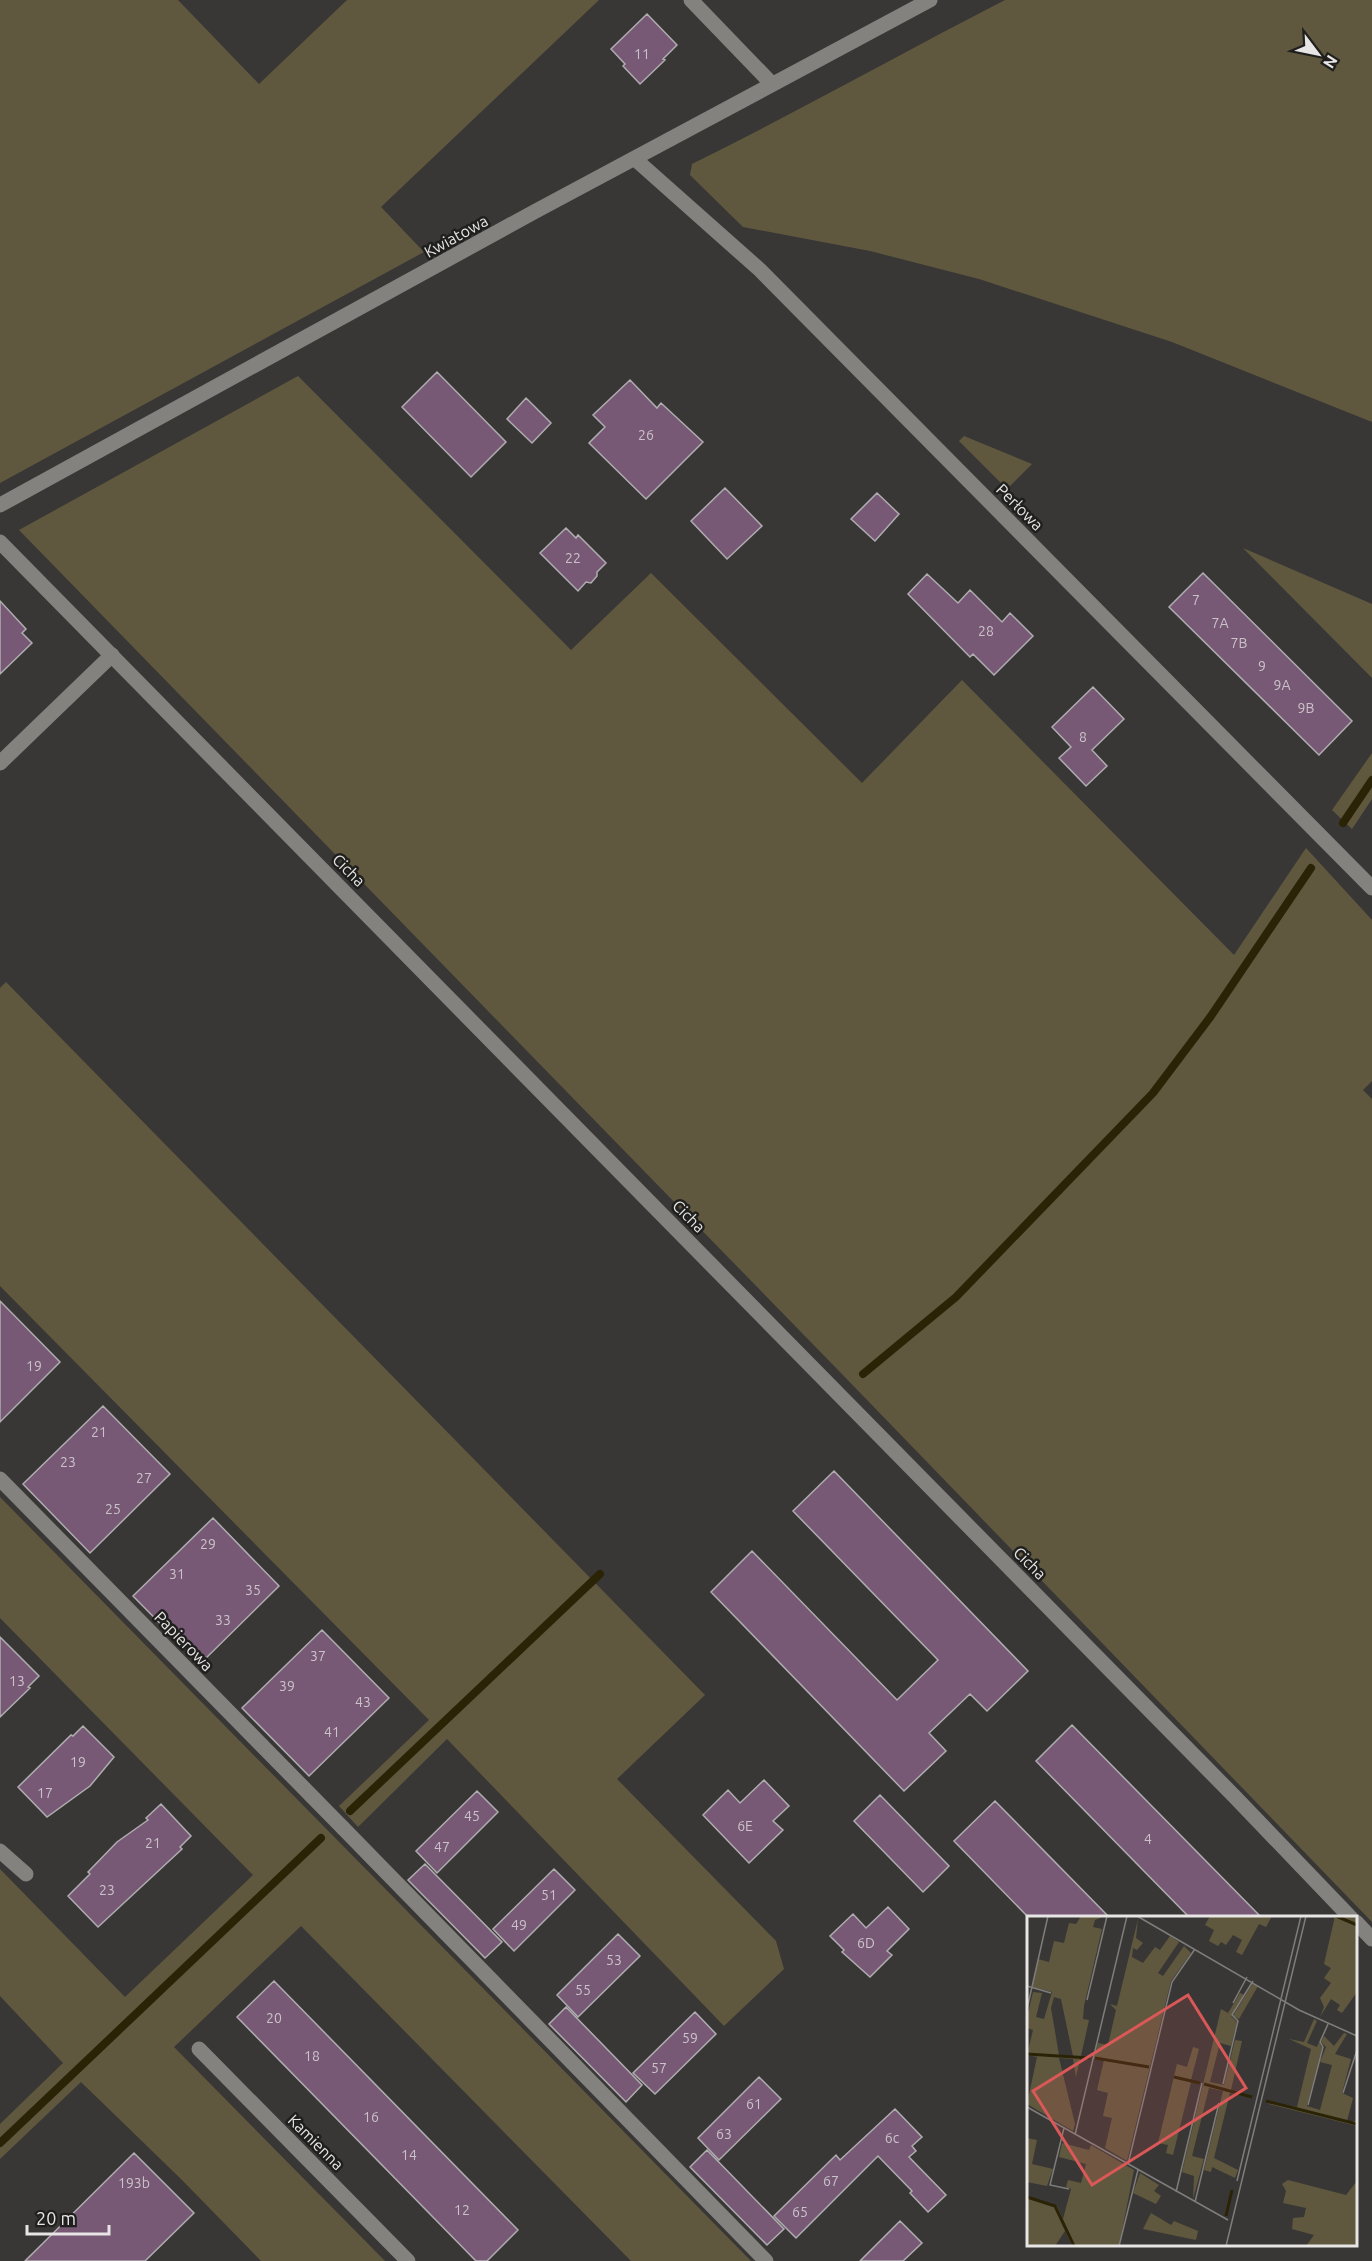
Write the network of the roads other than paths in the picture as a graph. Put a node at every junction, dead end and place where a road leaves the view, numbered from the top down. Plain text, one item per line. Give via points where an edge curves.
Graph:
1 (691, 0) edge
2 (930, 0) edge
3 (772, 84) junction
4 (635, 159) junction
5 (0, 505) edge
6 (0, 542) edge
7 (112, 655) junction
8 (0, 763) edge
9 (1372, 888) edge
10 (0, 1479) edge
11 (0, 1851) edge
12 (27, 1874) dead end
13 (1350, 1916) edge
14 (1357, 1923) edge
15 (1372, 1939) edge
16 (199, 2049) dead end
17 (408, 2261) edge
18 (766, 2261) edge

1 - 3 street
2 - 3 street, Kwiatowa
3 - 4 street, Kwiatowa
4 - 5 street, Kwiatowa
4 - 9 street, Perłowa via 760,270
6 - 7 street, Cicha
7 - 8 street
7 - 13 street, Cicha
10 - 18 street, Papierowa
11 - 12 street
14 - 15 street
16 - 17 street, Kamienna

